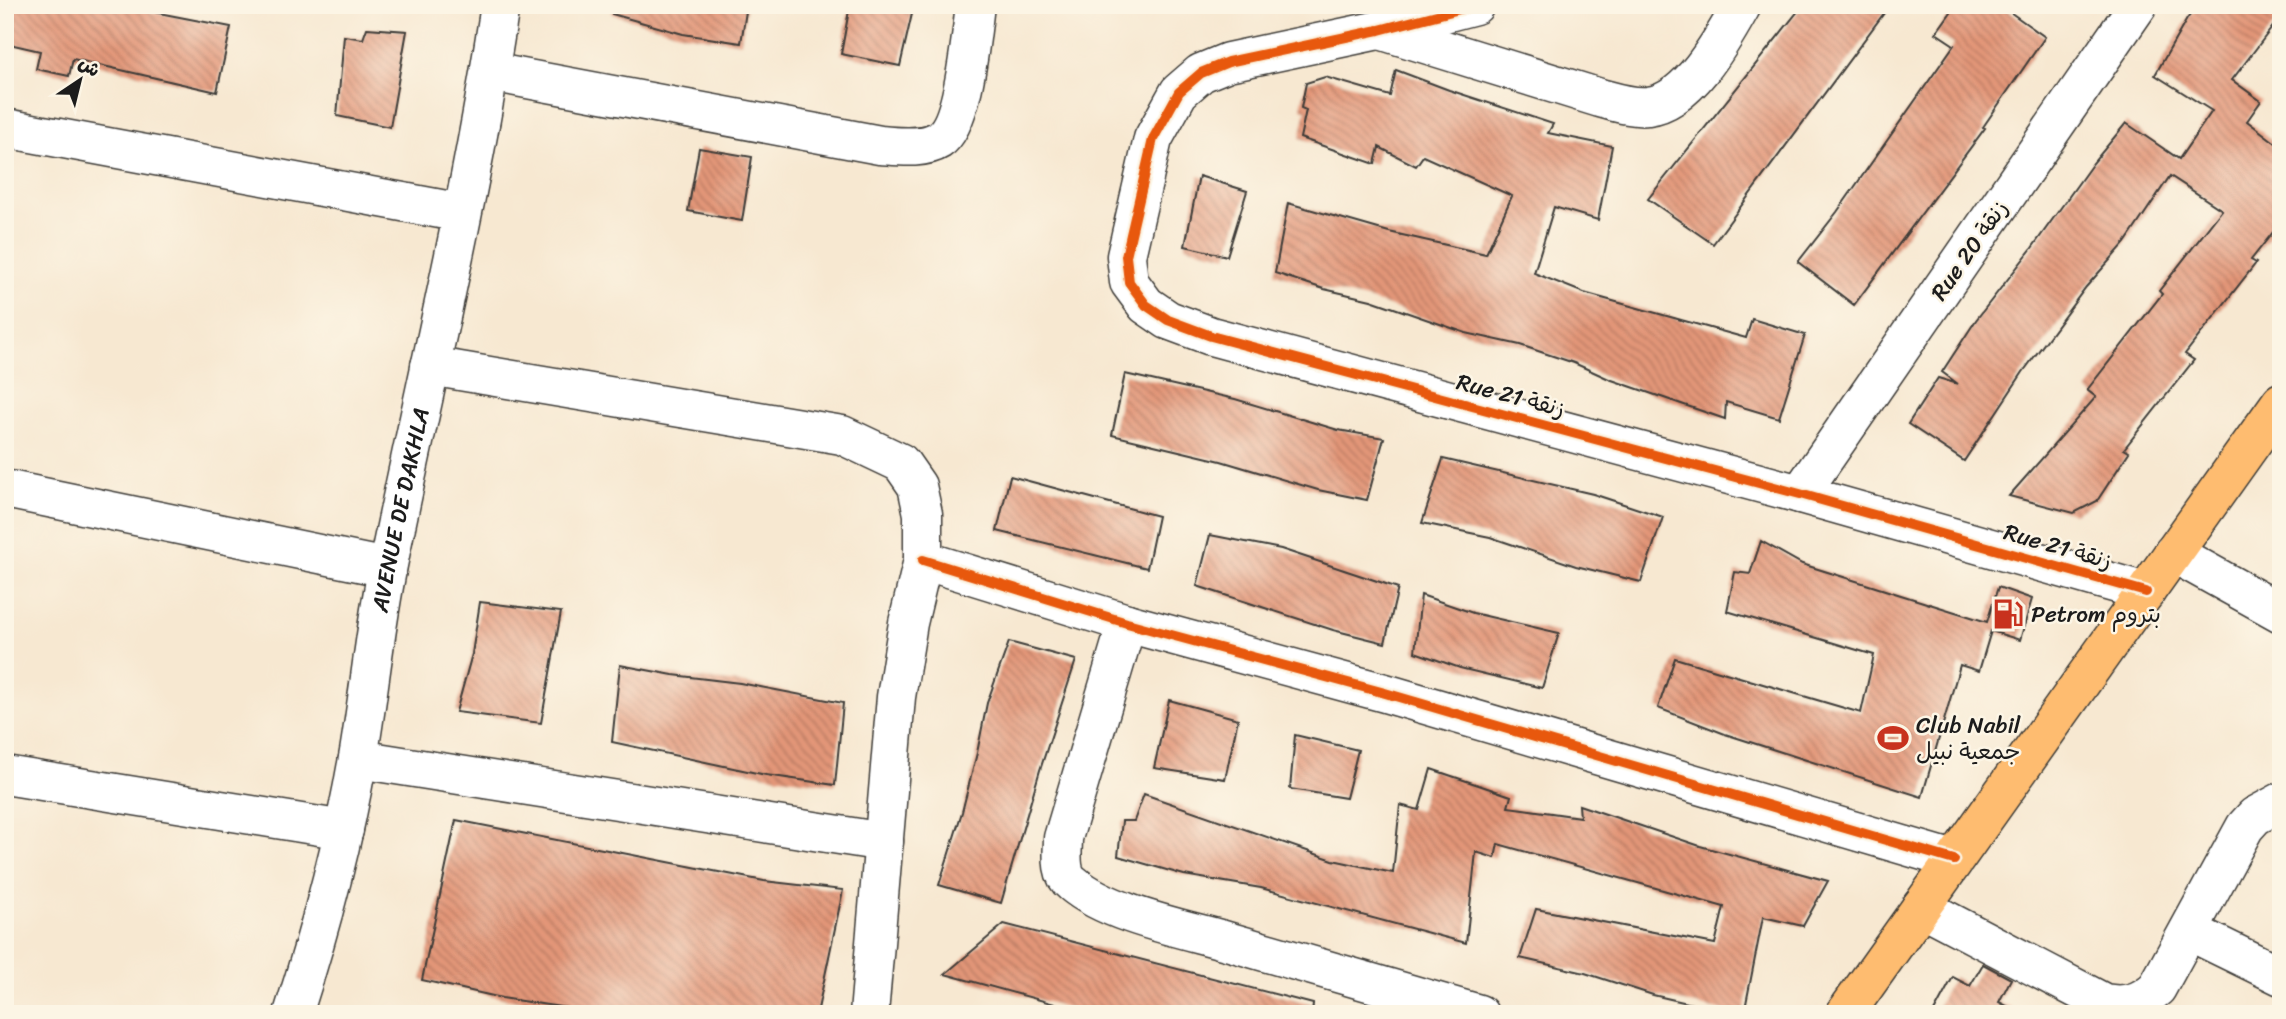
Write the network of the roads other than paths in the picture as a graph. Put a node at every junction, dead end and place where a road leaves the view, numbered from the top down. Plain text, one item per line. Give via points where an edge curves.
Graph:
1 (500, 5) edge
2 (975, 5) edge
3 (1475, 5) edge
4 (1742, 5) edge
5 (2138, 5) edge
6 (1379, 30) junction
7 (490, 72) junction
8 (5, 128) edge
9 (462, 213) junction
10 (430, 366) junction
11 (2281, 402) edge
12 (5, 489) edge
13 (1800, 494) junction
14 (2173, 553) junction
15 (923, 560) junction
16 (387, 568) junction
17 (2146, 592) junction
18 (2281, 613) edge
19 (1127, 623) junction
20 (358, 759) junction
21 (5, 775) edge
22 (2281, 802) edge
23 (344, 830) junction
24 (884, 842) junction
25 (1954, 860) junction
26 (1921, 907) junction
27 (2189, 931) junction
28 (2281, 976) edge
29 (295, 1014) edge
30 (869, 1014) edge
31 (1479, 1014) edge
32 (1845, 1014) edge

1 - 7 street, AVENUE DE DAKHLA
2 - 7 street via 955,122 939,140 920,146 880,145
3 - 6 street, Rue 21 زنقة
4 - 6 street via 1690,81 1667,100 1648,106 1600,98
5 - 13 street, Rue 20 زنقة
6 - 13 street, Rue 21 زنقة via 1228,62 1201,73 1179,92 1153,139 1126,256 1129,282 1146,304 1168,320 1211,336
7 - 9 street, AVENUE DE DAKHLA
8 - 9 street
9 - 10 street, AVENUE DE DAKHLA
10 - 15 street via 842,435 901,463 911,474 923,514
10 - 16 street, AVENUE DE DAKHLA
11 - 14 main road
12 - 16 street
13 - 17 street, Rue 21 زنقة
14 - 17 main road
14 - 18 street
15 - 19 street
15 - 24 street via 896,697
16 - 20 street, AVENUE DE DAKHLA
17 - 25 main road
19 - 25 street
19 - 31 street via 1063,838 1065,876 1072,884 1120,909
20 - 23 street, AVENUE DE DAKHLA
20 - 24 street
21 - 23 street
22 - 27 street via 2245,827
23 - 29 street, AVENUE DE DAKHLA
24 - 30 street
25 - 26 main road
26 - 27 street via 2073,989 2120,1006 2146,998 2157,988
26 - 32 main road
27 - 28 street

